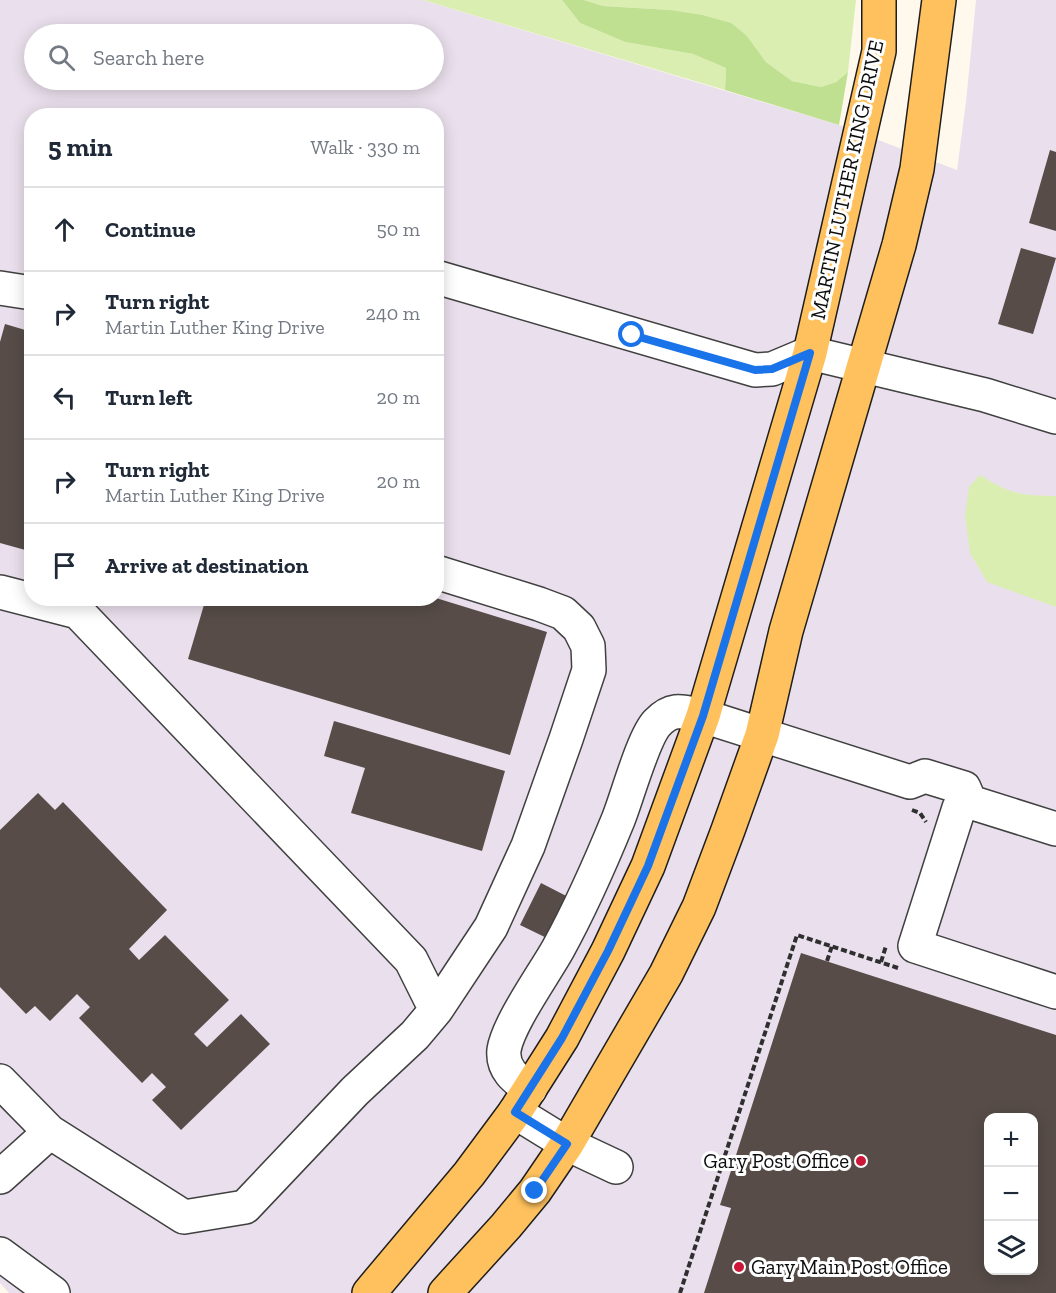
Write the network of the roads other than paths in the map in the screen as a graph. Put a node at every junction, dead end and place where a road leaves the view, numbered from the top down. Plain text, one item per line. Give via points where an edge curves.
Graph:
1 (879, 0) edge
2 (939, 0) edge
3 (444, 279) edge
4 (0, 288) edge
5 (24, 292) edge
6 (810, 353) junction
7 (863, 366) junction
8 (1056, 417) edge
9 (444, 575) edge
10 (0, 592) edge
11 (24, 596) edge
12 (81, 606) edge
13 (703, 716) junction
14 (762, 735) junction
15 (964, 805) junction
16 (1056, 829) edge
17 (1056, 992) edge
18 (436, 1010) junction
19 (0, 1081) edge
20 (522, 1101) junction
21 (50, 1132) junction
22 (567, 1144) junction
23 (616, 1167) dead end
24 (0, 1177) edge
25 (411, 1244) junction
26 (0, 1254) edge
27 (53, 1293) edge
28 (369, 1293) edge
29 (382, 1293) edge
30 (445, 1293) edge

1 - 6 main road, MARTIN LUTHER KING DRIVE via 879,51
2 - 7 main road via 917,169
3 - 6 street via 755,370 772,369
4 - 5 street
6 - 7 street
6 - 13 main road, MARTIN LUTHER KING DRIVE
7 - 8 street via 985,395
7 - 14 main road via 786,631
9 - 18 street via 563,613 579,628 588,646 589,670 528,846 491,927
10 - 11 street
12 - 18 street via 411,960
13 - 14 street
13 - 20 main road, MARTIN LUTHER KING DRIVE via 648,866 613,941 562,1038
13 - 20 street via 675,711 656,724 592,885 508,1036 504,1060
14 - 15 street via 907,795
14 - 22 main road via 699,907 666,974
15 - 16 street
15 - 17 street via 915,946
18 - 21 street via 245,1207 184,1217
19 - 21 street
20 - 22 street
20 - 25 main road, MARTIN LUTHER KING DRIVE
21 - 24 street
22 - 23 street
22 - 30 main road via 535,1191
25 - 28 main road, MARTIN LUTHER KING DRIVE
25 - 29 main road
26 - 27 street

